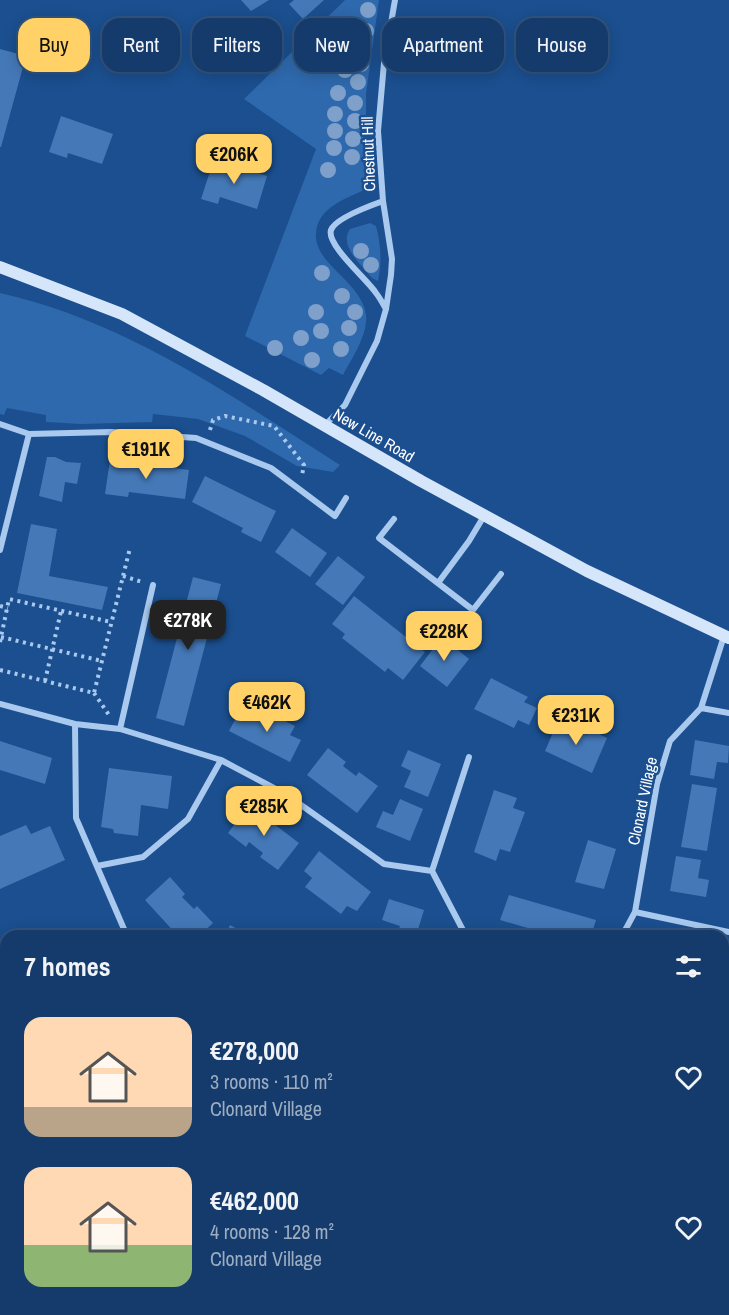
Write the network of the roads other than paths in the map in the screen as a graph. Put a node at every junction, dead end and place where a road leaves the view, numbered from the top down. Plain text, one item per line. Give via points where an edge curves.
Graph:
1 (395, 0) edge
2 (383, 201) junction
3 (0, 267) edge
4 (386, 309) junction
5 (0, 424) edge
6 (325, 426) junction
7 (29, 434) junction
8 (346, 498) dead end
9 (484, 516) junction
10 (394, 519) dead end
11 (0, 550) edge
12 (501, 574) dead end
13 (438, 583) junction
14 (153, 585) dead end
15 (727, 637) edge
16 (0, 704) edge
17 (701, 708) junction
18 (729, 713) edge
19 (75, 724) junction
20 (120, 729) junction
21 (469, 757) dead end
22 (221, 760) junction
23 (97, 866) junction
24 (432, 871) junction
25 (634, 912) junction
26 (124, 930) edge
27 (463, 930) edge
28 (625, 930) edge
29 (720, 930) edge

1 - 2 street, Chestnut Hill via 378,131
2 - 4 street, Chestnut Hill via 392,259
2 - 4 street, Chestnut Hill via 335,225 331,237
3 - 6 main road, New Line Road via 122,314
4 - 6 street, Chestnut Hill via 377,341 345,405
5 - 7 street
6 - 9 main road, New Line Road
7 - 8 street via 111,432 196,438 271,468 335,516
7 - 11 street
9 - 13 street
9 - 15 main road, New Line Road via 586,571
10 - 13 street via 379,538
12 - 13 street via 473,610
14 - 20 street
15 - 17 street, Clonard Village
16 - 19 street
17 - 18 street
17 - 25 street, Clonard Village via 670,741 657,784
19 - 20 street
19 - 23 street via 76,818
20 - 22 street
21 - 24 street
22 - 23 street via 188,819 142,858
22 - 24 street via 287,795 384,864
23 - 26 street
24 - 27 street
25 - 28 street, Clonard Village
25 - 29 street

